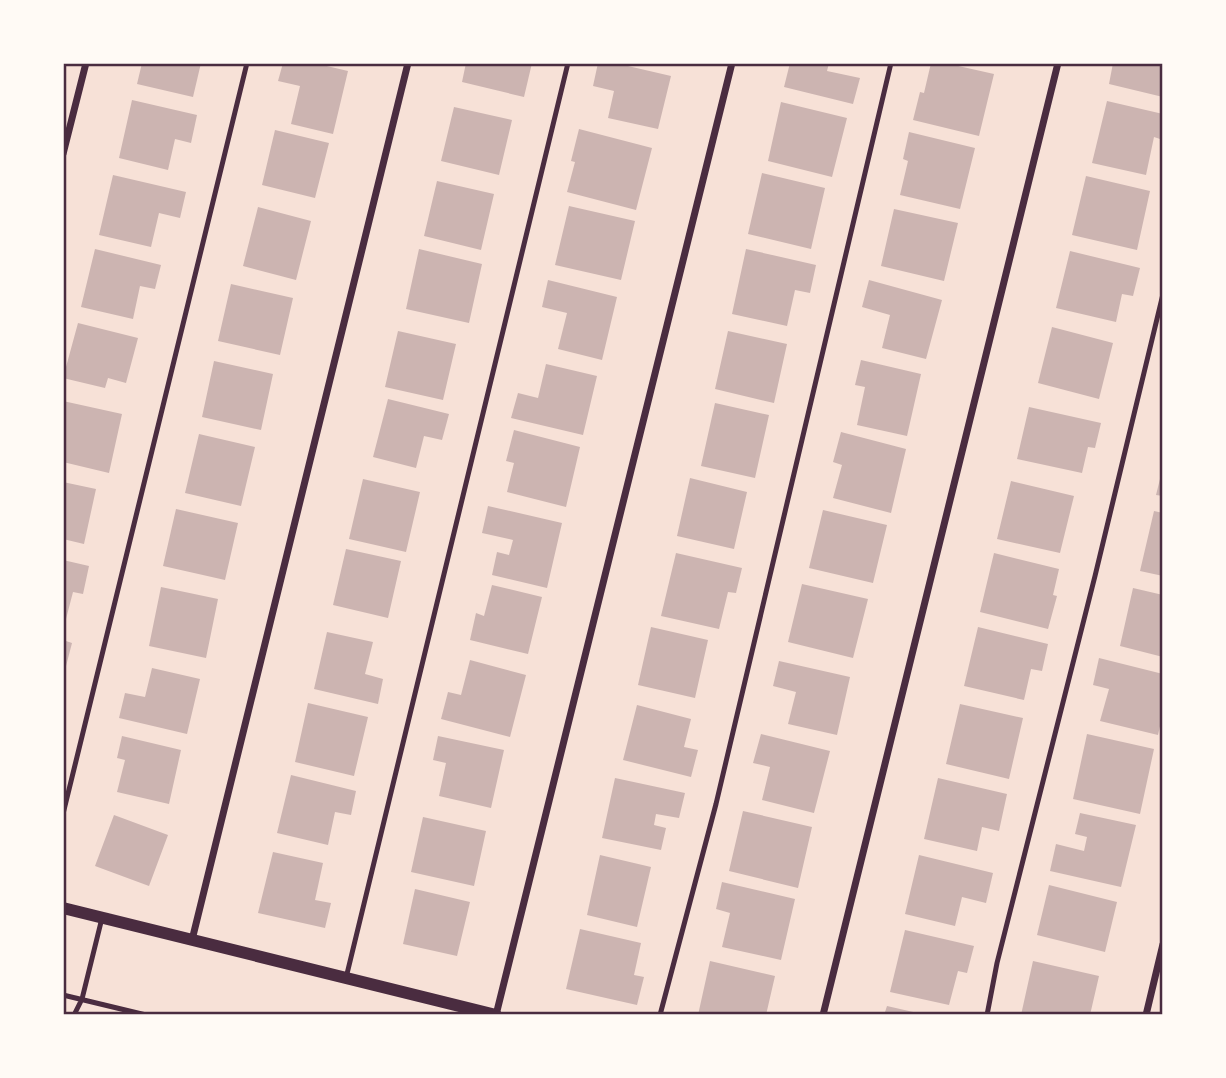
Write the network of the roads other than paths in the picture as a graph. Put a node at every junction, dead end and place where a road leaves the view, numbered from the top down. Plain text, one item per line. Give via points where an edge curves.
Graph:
1 (86, 63) edge
2 (247, 63) edge
3 (408, 63) edge
4 (568, 63) edge
5 (733, 63) edge
6 (891, 63) edge
7 (1058, 63) edge
8 (63, 154) edge
9 (1163, 294) edge
10 (63, 814) edge
11 (63, 908) edge
12 (102, 918) junction
13 (192, 940) junction
14 (1163, 944) edge
15 (346, 978) junction
16 (63, 995) edge
17 (82, 999) junction
18 (74, 1015) edge
19 (146, 1015) edge
20 (496, 1015) edge
21 (660, 1015) edge
22 (823, 1015) edge
23 (986, 1015) edge
24 (1146, 1015) edge

1 - 8 street
2 - 10 lane
3 - 13 street
4 - 15 lane
5 - 20 street
6 - 21 lane via 716,804
7 - 22 street
9 - 23 lane
11 - 12 street
12 - 13 street
12 - 17 lane
13 - 15 street
14 - 24 street
15 - 20 street
16 - 17 lane
17 - 18 lane
17 - 19 lane

